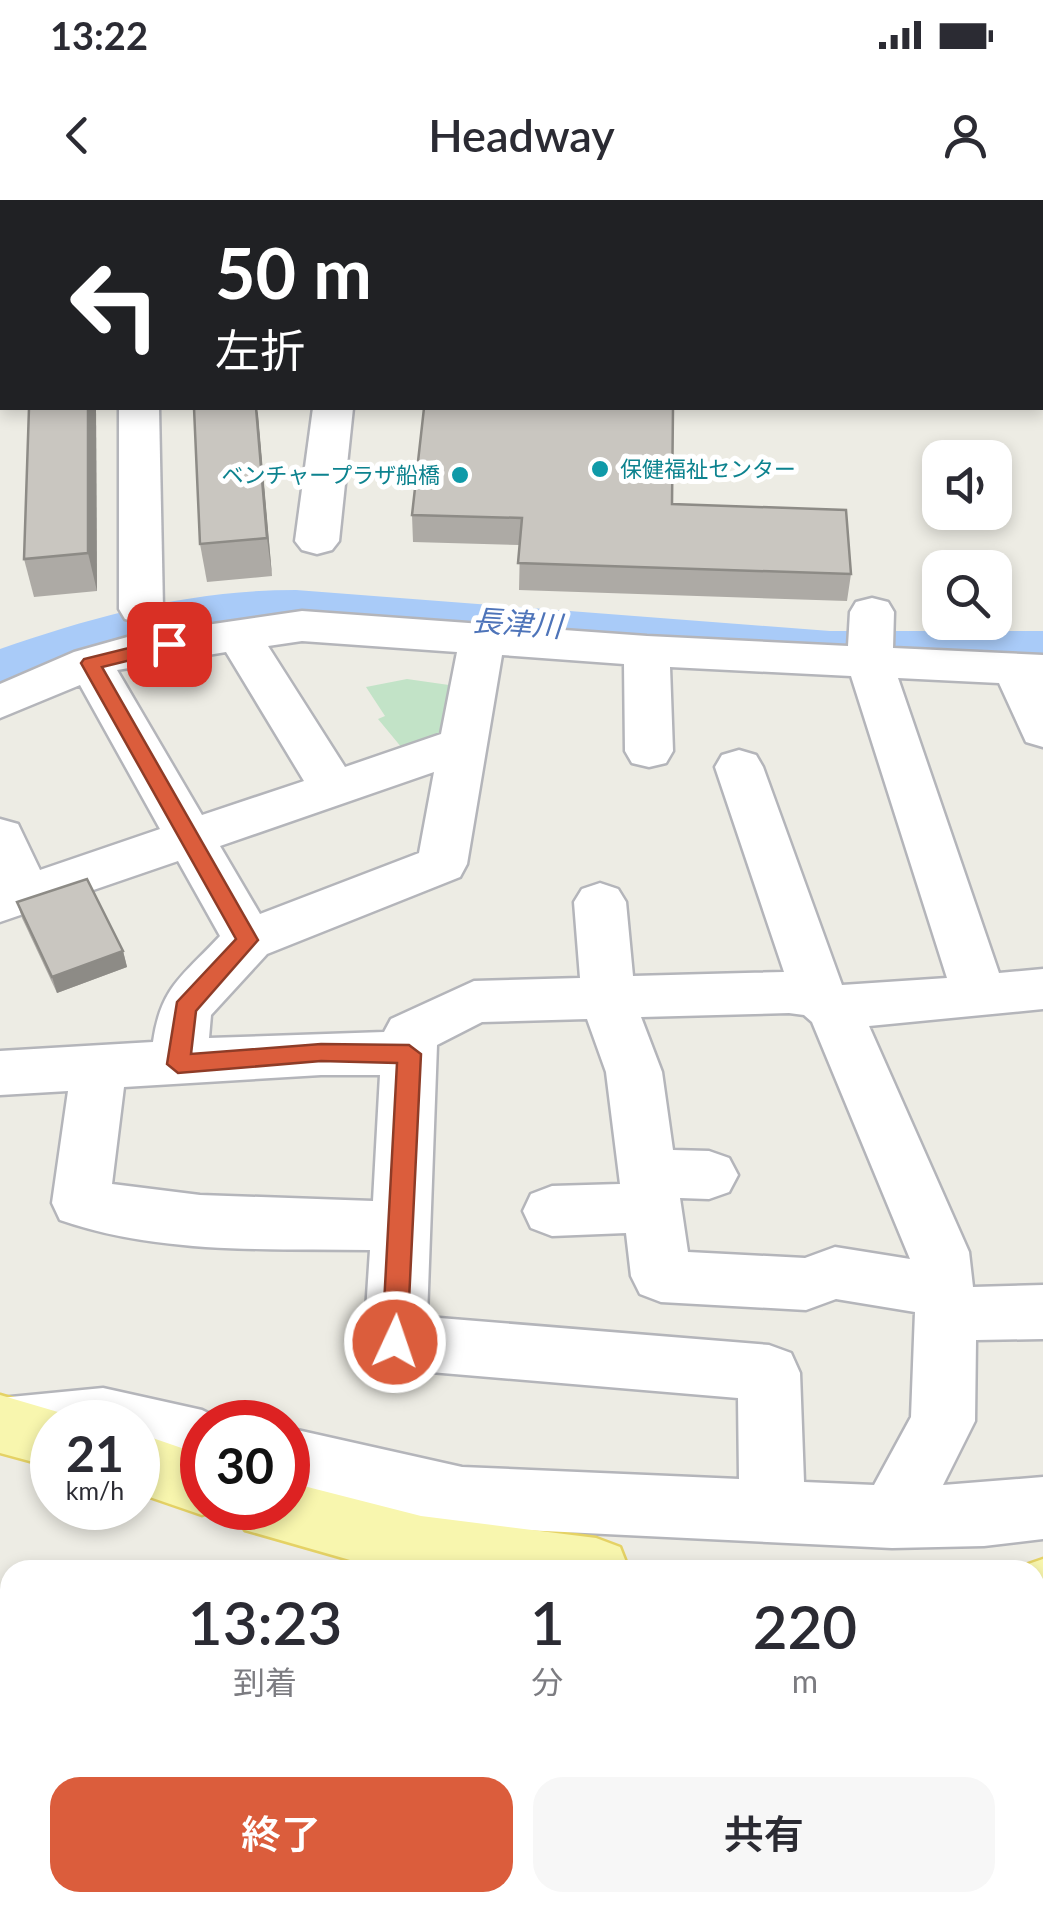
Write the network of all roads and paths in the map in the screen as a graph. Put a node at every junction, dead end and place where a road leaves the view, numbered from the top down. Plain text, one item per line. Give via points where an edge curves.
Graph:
1 (139, 410) edge
2 (333, 410) edge
3 (317, 541) dead end
4 (140, 609) dead end
5 (237, 633) junction
6 (482, 638) junction
7 (871, 643) junction
8 (647, 651) junction
9 (90, 663) junction
10 (1030, 670) edge
11 (0, 702) edge
12 (1043, 731) edge
13 (461, 744) junction
14 (649, 751) dead end
15 (739, 766) dead end
16 (334, 786) junction
17 (191, 836) junction
18 (0, 837) edge
19 (13, 898) edge
20 (600, 902) dead end
21 (248, 940) junction
22 (1043, 988) edge
23 (980, 996) junction
24 (610, 1000) junction
25 (827, 1003) junction
26 (409, 1054) junction
27 (178, 1064) junction
28 (99, 1068) junction
29 (0, 1072) edge
30 (709, 1175) dead end
31 (650, 1190) junction
32 (552, 1211) dead end
33 (401, 1226) junction
34 (945, 1302) junction
35 (1043, 1312) edge
36 (310, 1463) edge
37 (1043, 1508) edge
38 (772, 1514) junction
39 (892, 1517) junction
40 (310, 1519) edge
41 (516, 1560) edge

1 - 4 street
2 - 3 street
5 - 6 street via 338,626
5 - 9 street
5 - 16 street
6 - 8 street
6 - 13 street
7 - 8 street
7 - 10 street
7 - 23 street
8 - 14 street
9 - 11 street
9 - 17 street
10 - 12 street
13 - 16 street
13 - 21 street via 442,864
15 - 25 street
16 - 17 street
17 - 19 street
17 - 21 street
18 - 19 street
20 - 24 street
21 - 27 street via 185,1008
22 - 23 street
23 - 25 street
24 - 25 street via 789,992
24 - 26 street via 474,1002 410,1034
24 - 31 street via 634,1072
25 - 34 street via 939,1252
26 - 27 street via 321,1052
26 - 33 street
27 - 28 street
28 - 29 street
28 - 33 street via 81,1203 206,1222
30 - 31 street
31 - 32 street
31 - 34 street via 661,1276 806,1284 835,1273
33 - 38 street via 395,1342 768,1373
34 - 35 street
34 - 39 street via 943,1421
36 - 38 street via 462,1496
37 - 39 street
38 - 39 street
40 - 41 main road via 421,1548

